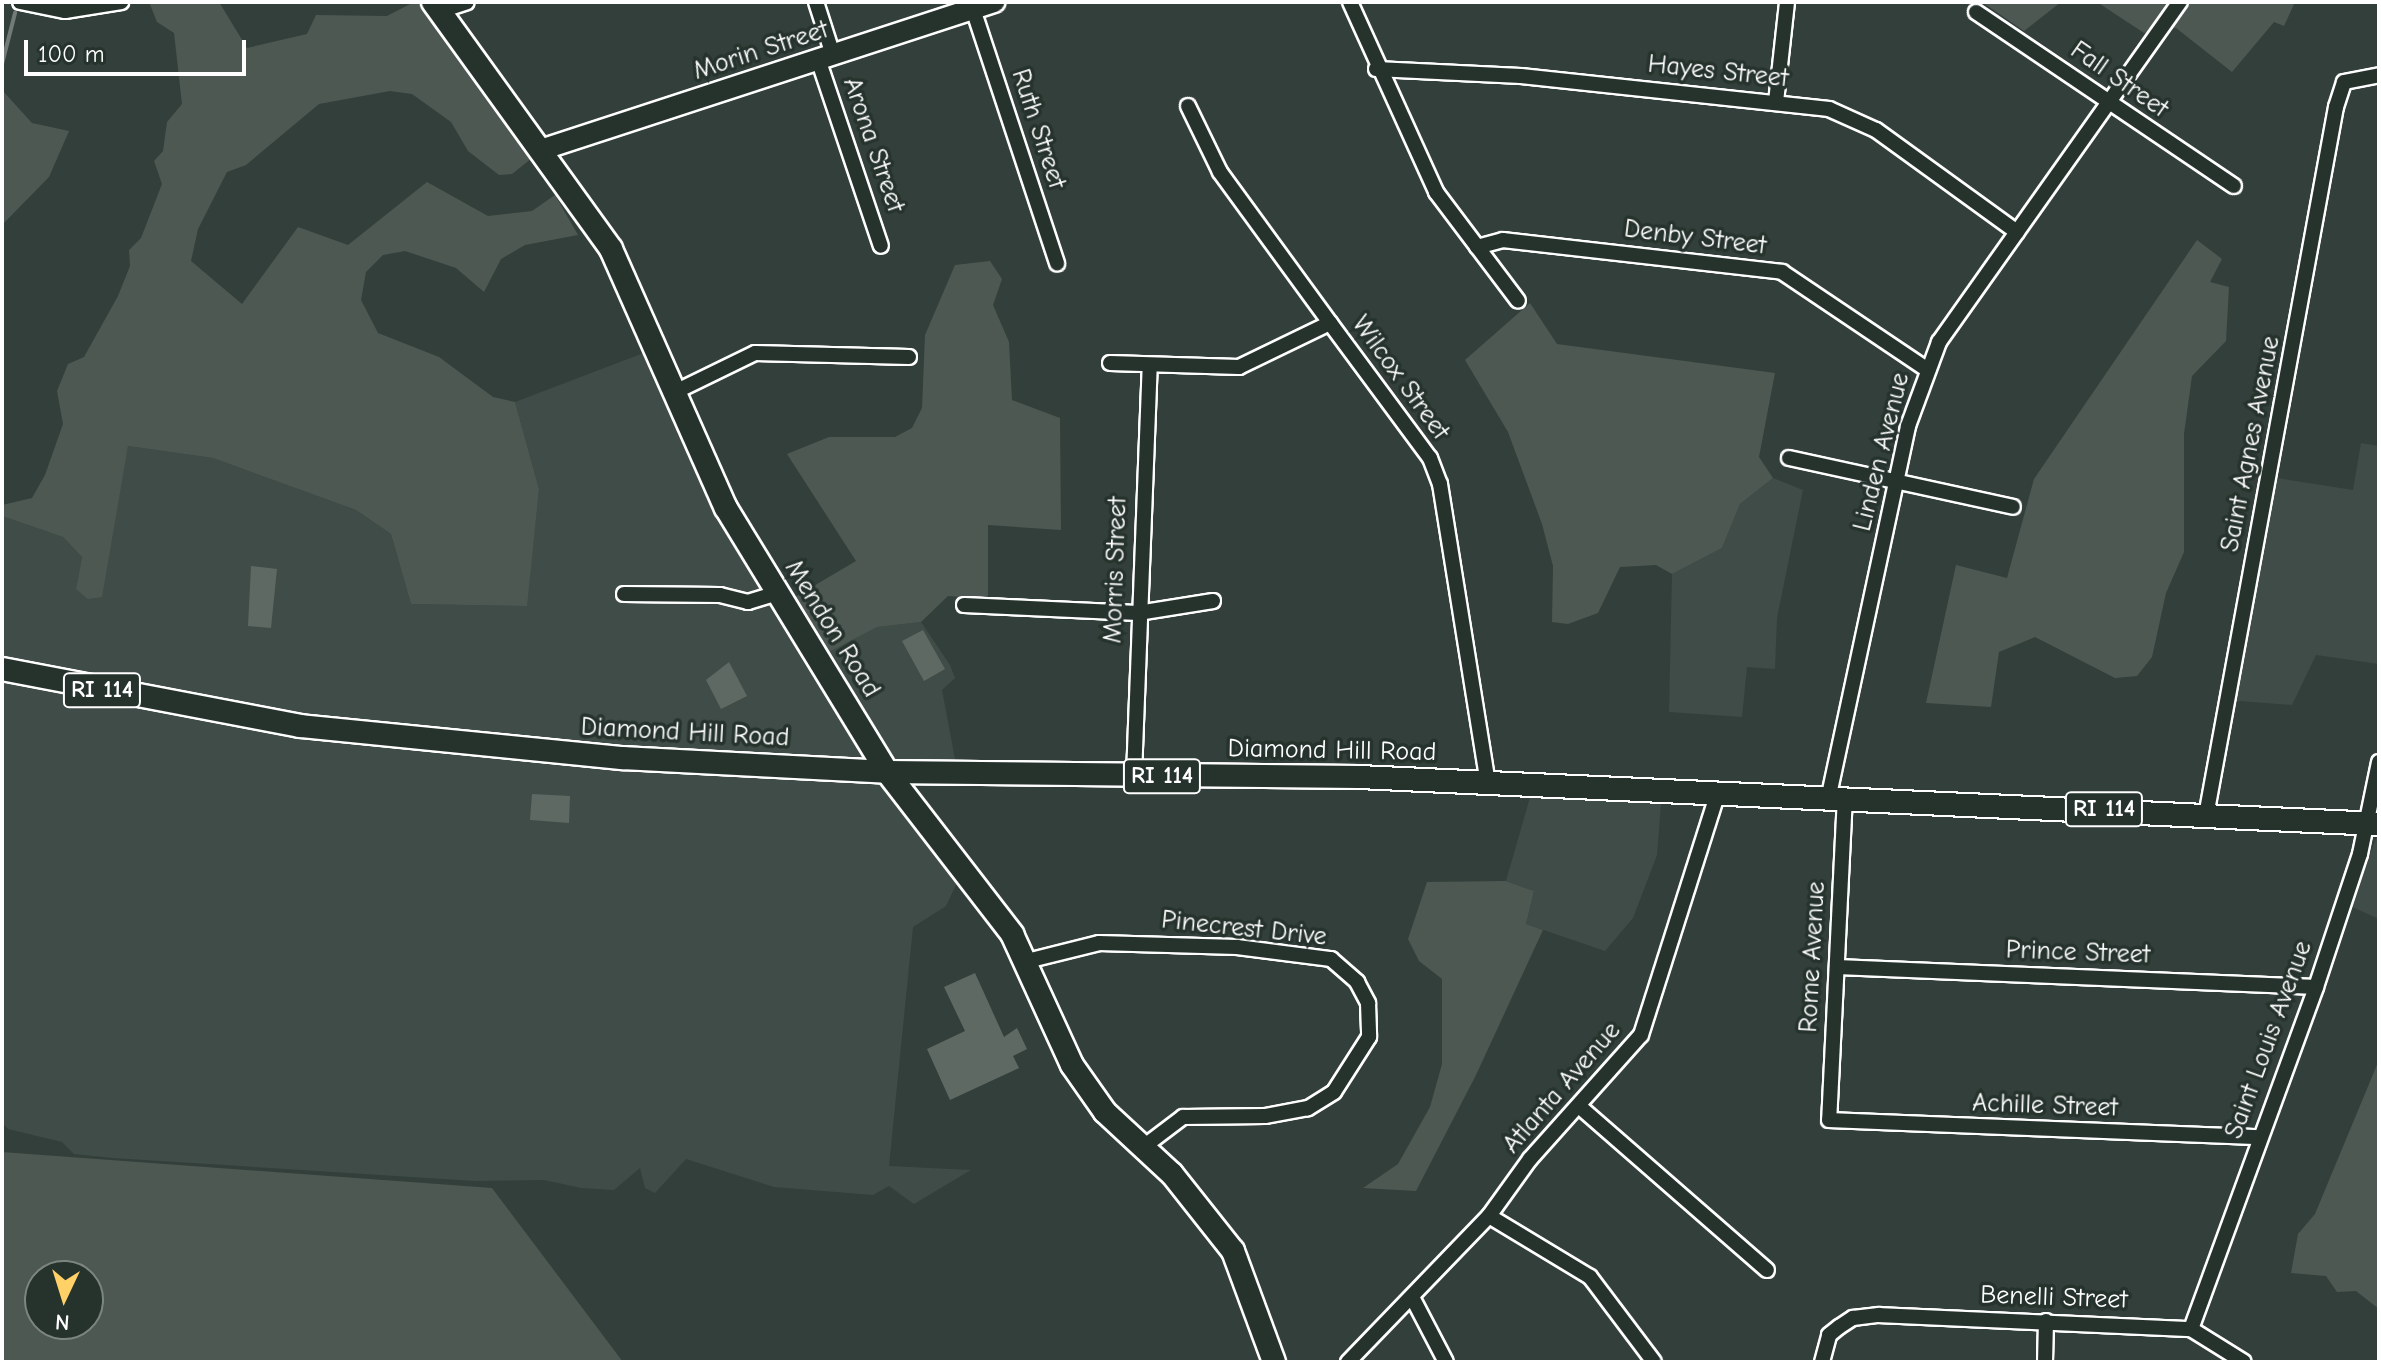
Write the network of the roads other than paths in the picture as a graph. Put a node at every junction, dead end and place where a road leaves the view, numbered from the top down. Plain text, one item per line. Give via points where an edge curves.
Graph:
1 (20, 2) edge
2 (121, 2) edge
3 (467, 2) edge
4 (816, 2) edge
5 (995, 2) edge
6 (1350, 2) edge
7 (1787, 2) edge
8 (2180, 2) edge
9 (436, 6) edge
10 (973, 9) junction
11 (1976, 12) dead end
12 (825, 57) junction
13 (1376, 69) junction
14 (2379, 75) edge
15 (1776, 102) junction
16 (2109, 102) junction
17 (1188, 106) dead end
18 (544, 149) junction
19 (2234, 186) dead end
20 (2017, 232) junction
21 (881, 246) dead end
22 (1477, 247) junction
23 (1057, 263) dead end
24 (1518, 301) dead end
25 (1330, 323) junction
26 (909, 357) dead end
27 (1110, 363) dead end
28 (1150, 365) junction
29 (1928, 370) junction
30 (675, 392) junction
31 (1789, 458) dead end
32 (1896, 481) junction
33 (2013, 507) dead end
34 (777, 593) junction
35 (624, 594) dead end
36 (1213, 601) dead end
37 (964, 605) dead end
38 (1138, 613) junction
39 (2, 669) edge
40 (2379, 762) edge
41 (887, 772) junction
42 (1134, 776) junction
43 (1488, 783) junction
44 (1718, 792) junction
45 (1837, 796) junction
46 (2206, 816) junction
47 (2374, 823) edge
48 (1027, 961) junction
49 (1838, 967) junction
50 (2316, 987) junction
51 (1580, 1107) junction
52 (1829, 1120) joint
53 (2260, 1137) junction
54 (1142, 1148) junction
55 (1489, 1216) junction
56 (1767, 1270) dead end
57 (1412, 1297) junction
58 (2046, 1321) junction
59 (2191, 1329) junction
60 (1274, 1362) edge
61 (1348, 1362) edge
62 (1446, 1362) edge
63 (1654, 1362) edge
64 (1822, 1362) edge
65 (2045, 1362) edge
66 (2244, 1362) edge

1 - 2 street via 65,11
3 - 9 street
4 - 12 street, Arona Street
5 - 10 street, Morin Street
6 - 13 street
7 - 15 street
8 - 16 street, Linden Avenue
9 - 18 main road, Mendon Road
10 - 12 street, Morin Street
10 - 23 street, Ruth Street
11 - 16 street, Fall Street
12 - 18 street, Morin Street
12 - 21 street, Arona Street
13 - 15 street, Hayes Street via 1521,76
13 - 22 street via 1436,192
14 - 46 street, Saint Agnes Avenue via 2344,82
15 - 20 street, Hayes Street via 1843,112
16 - 19 street, Fall Street
16 - 20 street, Linden Avenue
17 - 25 street via 1220,172
18 - 30 main road, Mendon Road via 625,273
20 - 29 street, Linden Avenue via 1950,324
22 - 24 street
22 - 29 street, Denby Street via 1503,240 1782,272
25 - 28 street, Wilcox Street via 1239,367
25 - 43 street, Wilcox Street via 1430,458 1440,484
26 - 30 street via 755,353
27 - 28 street, Wilcox Street
28 - 38 street, Morris Street
29 - 32 street, Linden Avenue
30 - 34 main road, Mendon Road via 700,459
31 - 32 street
32 - 33 street
32 - 45 street, Linden Avenue
34 - 35 street via 748,602 720,595
34 - 41 main road, Mendon Road
36 - 38 street
37 - 38 street
38 - 42 street, Morris Street
39 - 41 main road, Diamond Hill Road / RI 114 via 202,709 423,743
40 - 47 street, Saint Louis Avenue
41 - 42 main road, Diamond Hill Road / RI 114
41 - 48 main road, Mendon Road via 960,862
42 - 43 main road, Diamond Hill Road / RI 114
43 - 44 main road, Diamond Hill Road / RI 114
44 - 45 main road, Diamond Hill Road / RI 114
44 - 51 street, Atlanta Avenue via 1641,1035
45 - 46 main road, Diamond Hill Road / RI 114
45 - 49 street, Rome Avenue
46 - 47 main road, Diamond Hill Road / RI 114
47 - 50 street, Saint Louis Avenue
48 - 54 main road, Mendon Road via 1072,1065
48 - 54 street, Pinecrest Drive via 1099,943 1237,947 1331,959 1357,982 1368,1003 1369,1037 1334,1092 1308,1108 1265,1116 1183,1117
49 - 50 street, Prince Street
49 - 52 street, Rome Avenue
50 - 53 street, Saint Louis Avenue
51 - 55 street, Atlanta Avenue via 1530,1159
51 - 56 street
52 - 53 street, Achille Street
53 - 59 street, Saint Louis Avenue
54 - 60 main road, Mendon Road via 1172,1174 1233,1251
55 - 57 street, Atlanta Avenue
55 - 63 street via 1590,1277
57 - 61 street, Atlanta Avenue
57 - 62 street
58 - 59 street, Benelli Street
58 - 64 street, Benelli Street via 1853,1318 1829,1335
58 - 65 street
59 - 66 street, Benelli Street

